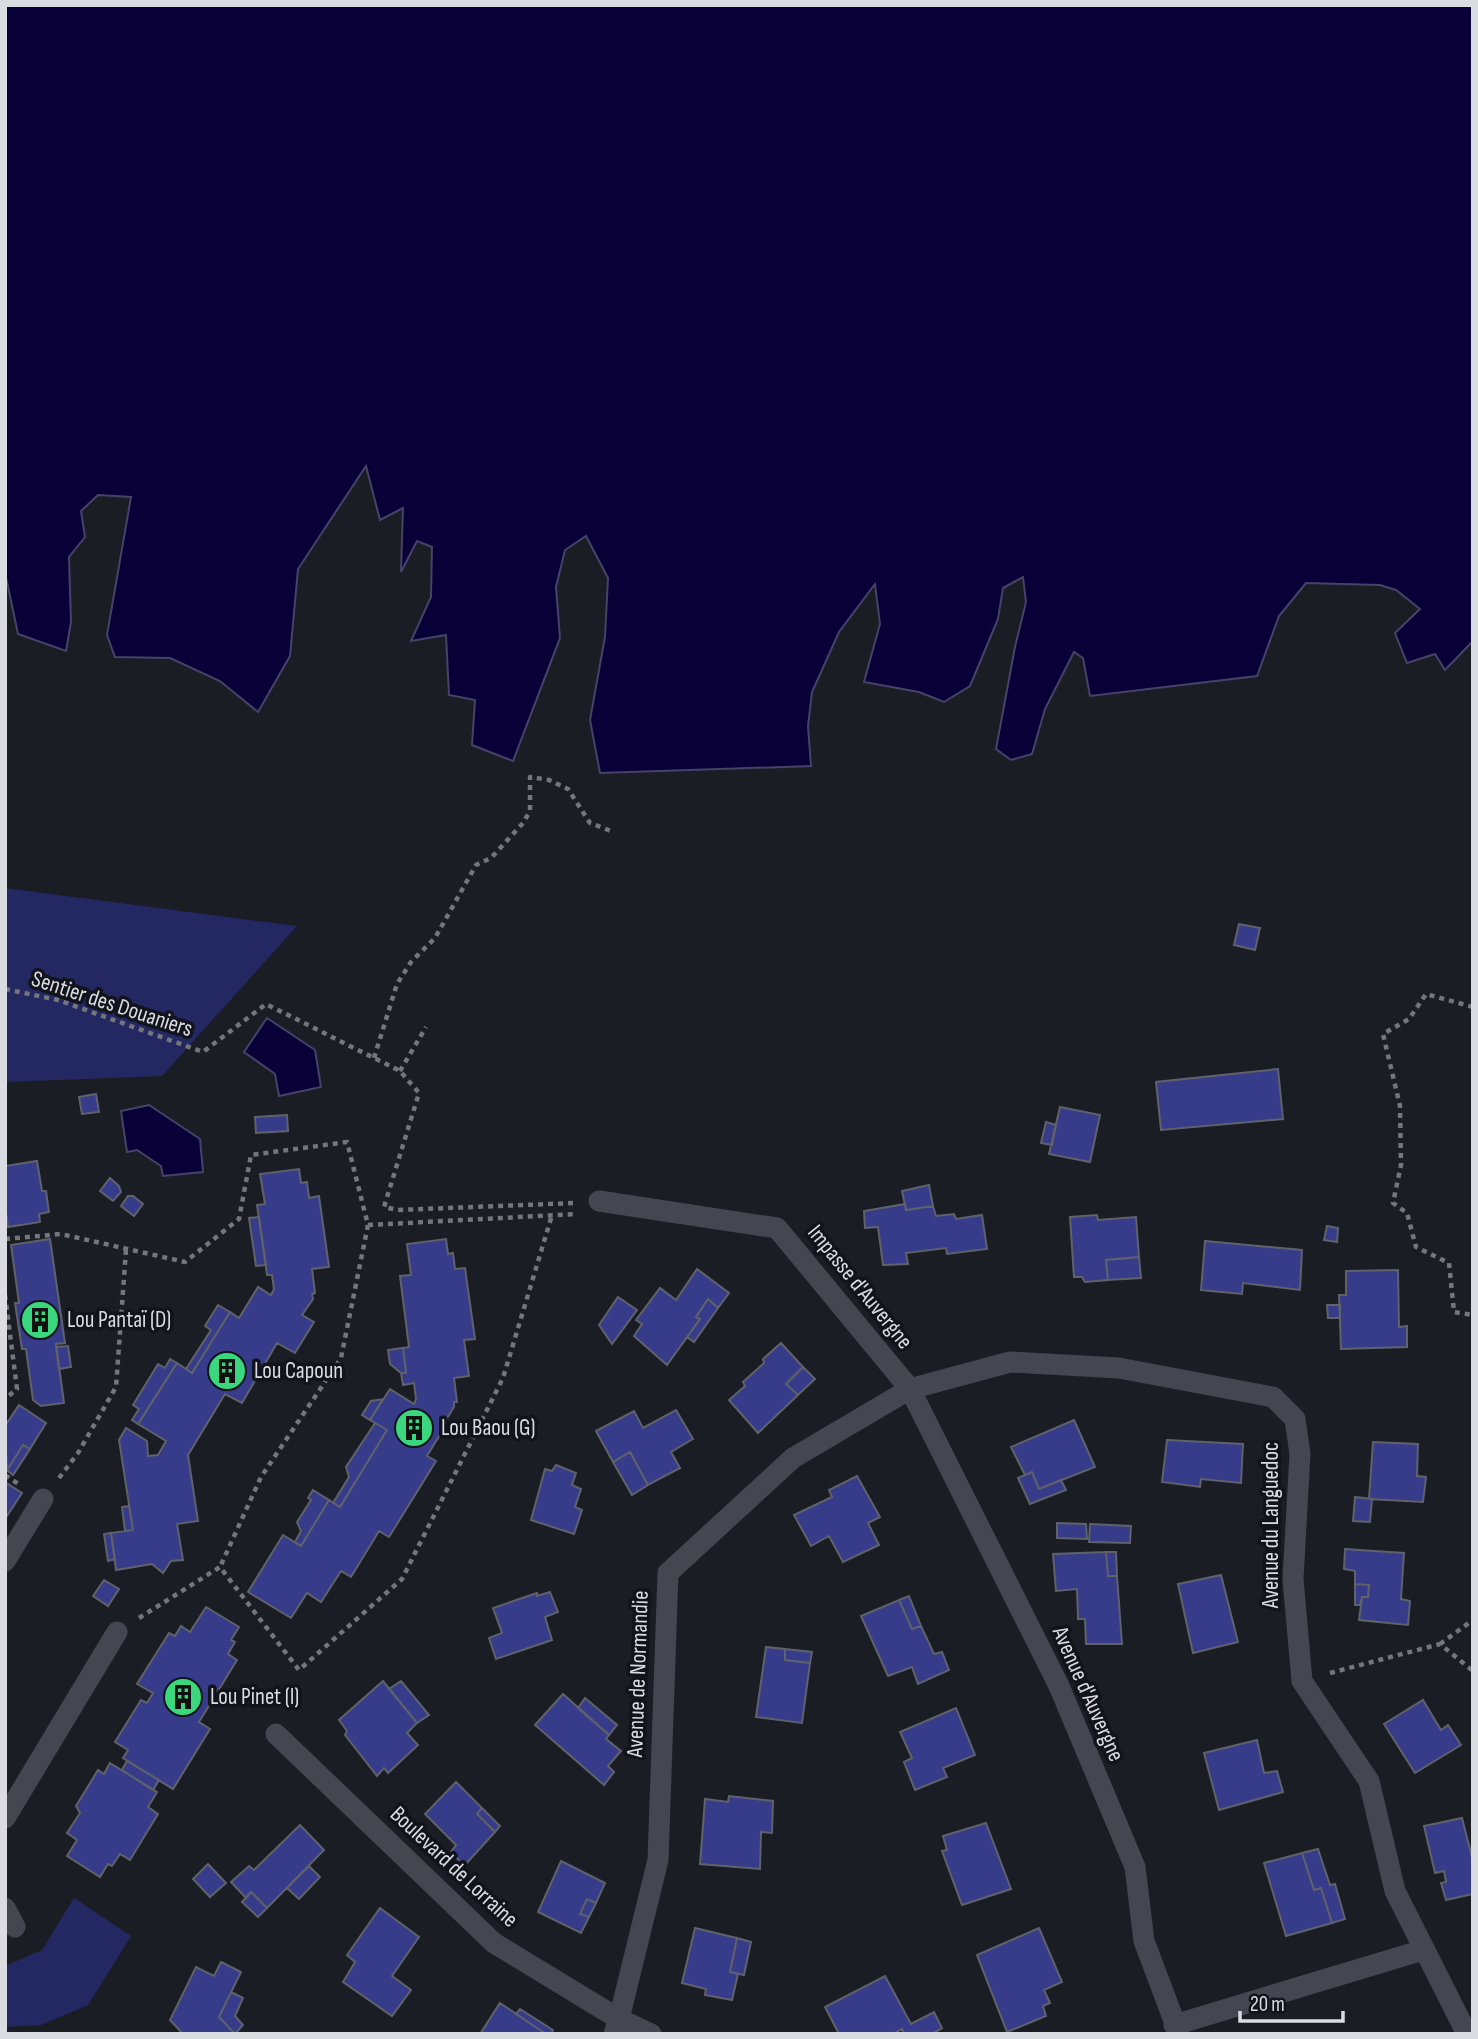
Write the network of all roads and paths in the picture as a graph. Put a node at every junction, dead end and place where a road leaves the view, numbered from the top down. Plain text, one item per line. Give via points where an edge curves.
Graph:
1 (611, 831) dead end
2 (5, 989) edge
3 (1473, 1007) edge
4 (426, 1027) dead end
5 (374, 1058) junction
6 (400, 1072) junction
7 (599, 1201) junction
8 (552, 1214) junction
9 (369, 1225) junction
10 (5, 1239) edge
11 (126, 1250) junction
12 (5, 1295) edge
13 (1473, 1315) edge
14 (910, 1389) junction
15 (5, 1399) edge
16 (43, 1499) joint
17 (5, 1560) edge
18 (220, 1567) junction
19 (1473, 1620) edge
20 (117, 1632) joint
21 (1440, 1644) junction
22 (1473, 1671) edge
23 (1302, 1681) junction
24 (276, 1734) dead end
25 (5, 1818) edge
26 (1423, 1950) junction
27 (617, 2026) edge
28 (1176, 2029) edge
29 (651, 2034) edge
30 (1467, 2034) edge

1 - 5 path via 590,823 568,789 530,777 530,811 491,859 476,865 435,937 397,984
2 - 5 path, Sentier des Douaniers via 58,1000 203,1052 266,1004
3 - 13 path via 1426,994 1409,1019 1383,1034 1400,1106 1401,1165 1393,1203 1407,1213 1416,1247 1449,1263 1454,1312
4 - 6 path
5 - 6 path, Sentier des Douaniers
6 - 7 path, Sentier des Douaniers via 419,1093 384,1207
7 - 8 path via 577,1214
7 - 14 street, Impasse d'Auvergne via 777,1228
8 - 9 path
8 - 18 path via 502,1378 402,1579 299,1670
9 - 11 path via 347,1142 251,1155 239,1219 185,1262
9 - 18 path via 341,1358 261,1477
10 - 11 path via 61,1234
11 - 16 path via 116,1387 78,1453
12 - 15 path via 17,1390
14 - 23 street, Avenue du Languedoc via 1010,1362 1119,1368 1273,1397 1295,1419 1300,1454 1293,1579
14 - 27 street, Avenue de Normandie via 793,1458 668,1573 658,1860
14 - 28 street, Avenue d'Auvergne via 1059,1686 1135,1867 1144,1941
16 - 17 street
18 - 20 path
19 - 21 path
20 - 25 street
21 - 22 path
21 - 23 path
23 - 26 street, Avenue du Languedoc via 1369,1781 1395,1891
24 - 27 street, Boulevard de Lorraine via 494,1943
26 - 28 street
26 - 30 street, Avenue du Languedoc
27 - 29 street, Boulevard de Lorraine

